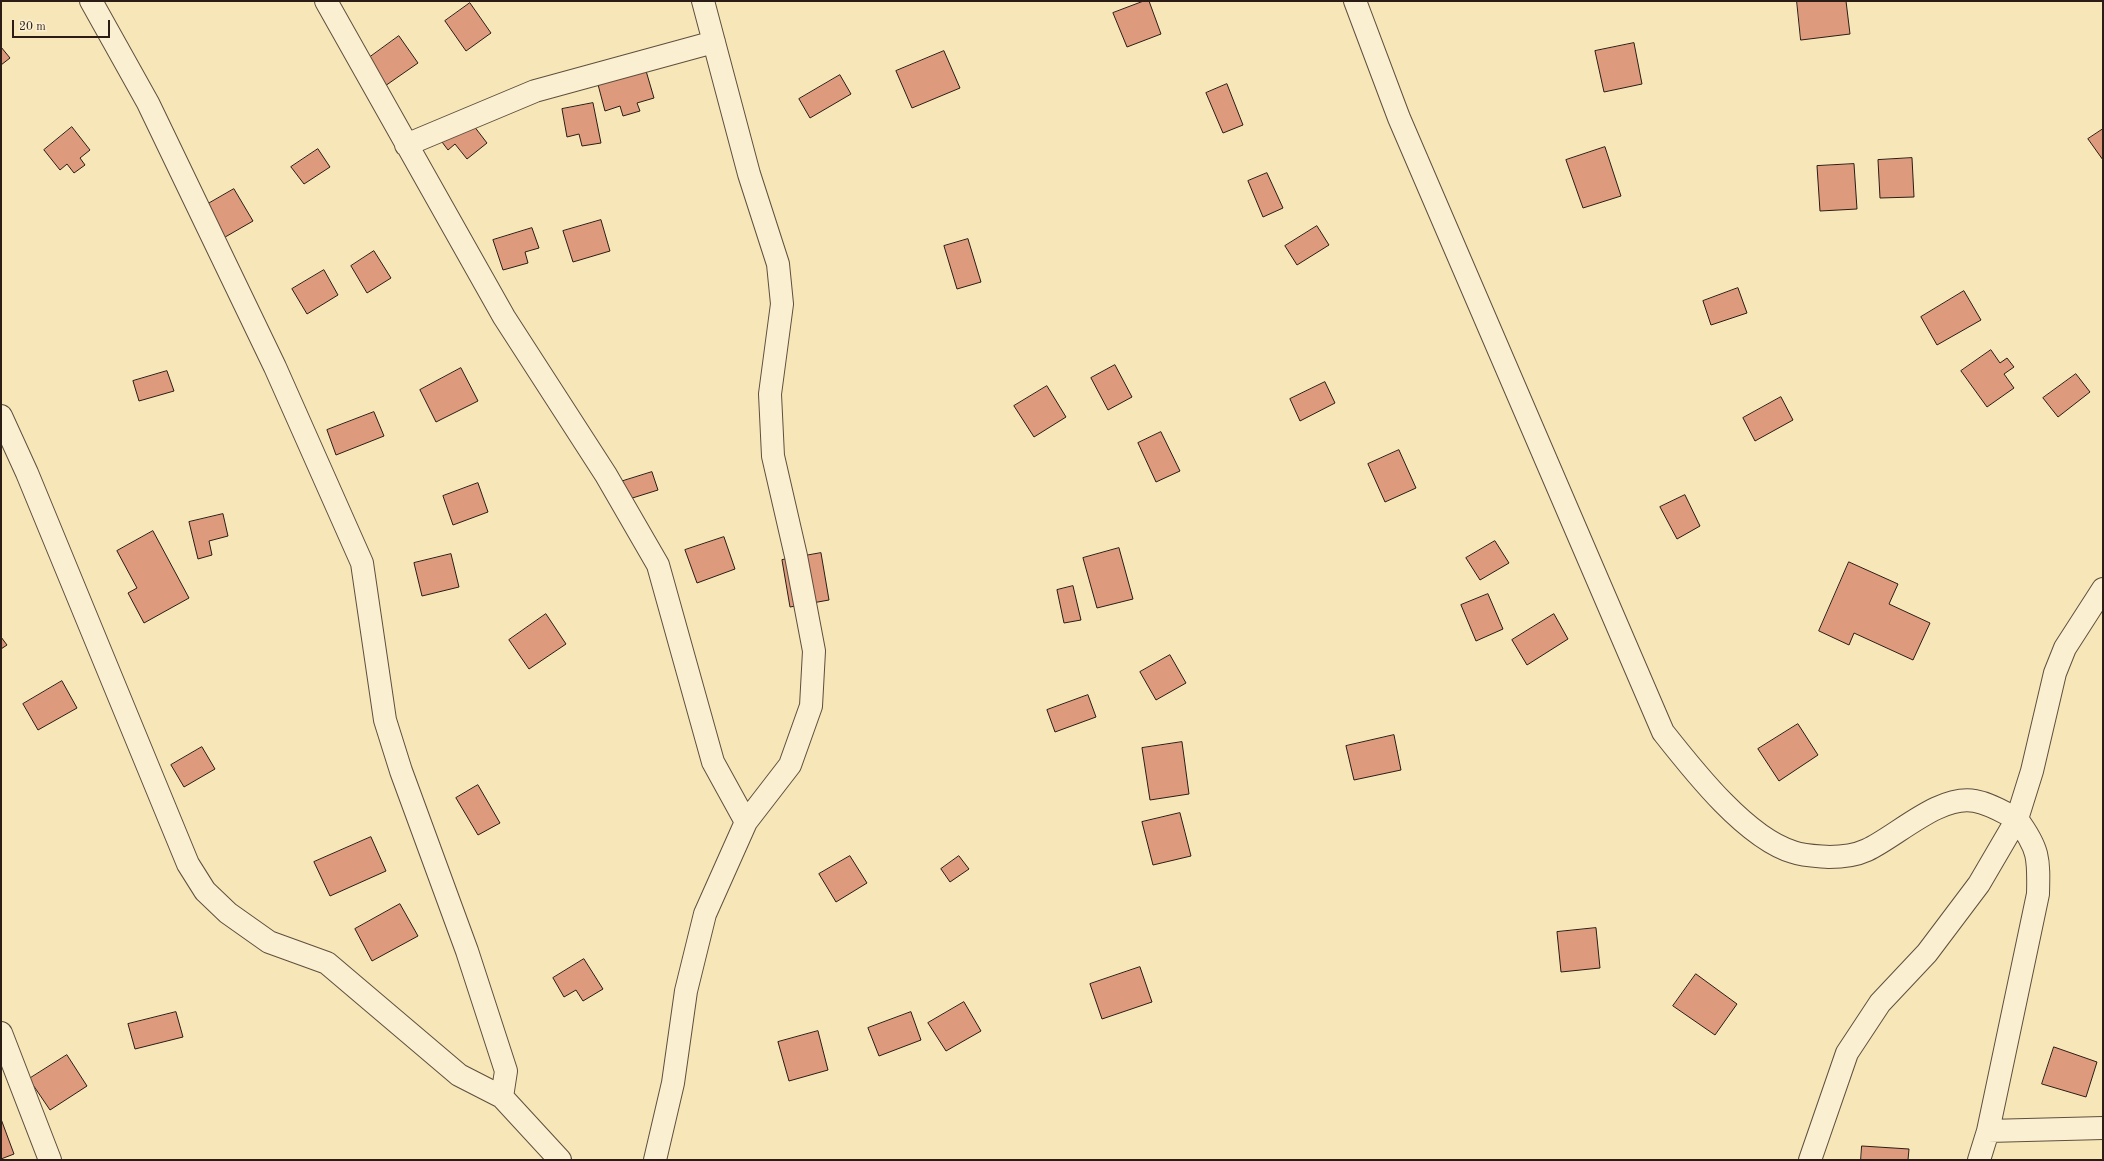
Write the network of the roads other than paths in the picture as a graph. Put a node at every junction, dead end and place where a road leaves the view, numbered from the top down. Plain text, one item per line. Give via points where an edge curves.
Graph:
1 (91, 1) edge
2 (326, 1) edge
3 (703, 1) edge
4 (1355, 1) edge
5 (714, 42) junction
6 (406, 145) junction
7 (1, 416) edge
8 (2103, 589) edge
9 (2017, 819) junction
10 (746, 822) junction
11 (1, 1033) edge
12 (502, 1097) junction
13 (2103, 1128) edge
14 (1988, 1131) junction
15 (50, 1160) edge
16 (560, 1160) edge
17 (655, 1160) edge
18 (1810, 1160) edge
19 (1979, 1160) edge

1 - 12 street via 169,146 275,367 362,564 385,720 467,951 506,1071
2 - 6 street
3 - 5 street
4 - 9 street via 1400,118 1663,732 1689,766 1734,814 1771,842 1792,852 1816,856 1846,857 1866,850 1937,808 1956,802 1974,800
5 - 6 street via 535,91
5 - 10 street via 749,174 778,264 782,304 770,394 773,456 814,651 811,706 790,765
6 - 10 street via 504,317 606,475 658,565 713,762
7 - 12 street via 188,864 205,891 228,913 269,942 327,963 459,1075
8 - 9 street via 2065,648 2055,673 2032,771
9 - 14 street via 2036,850 2039,870 2038,894
9 - 18 street via 1979,884 1927,953 1880,1003 1847,1053
10 - 17 street via 705,914 686,991 673,1083
11 - 15 street
12 - 16 street
13 - 14 street
14 - 19 street

